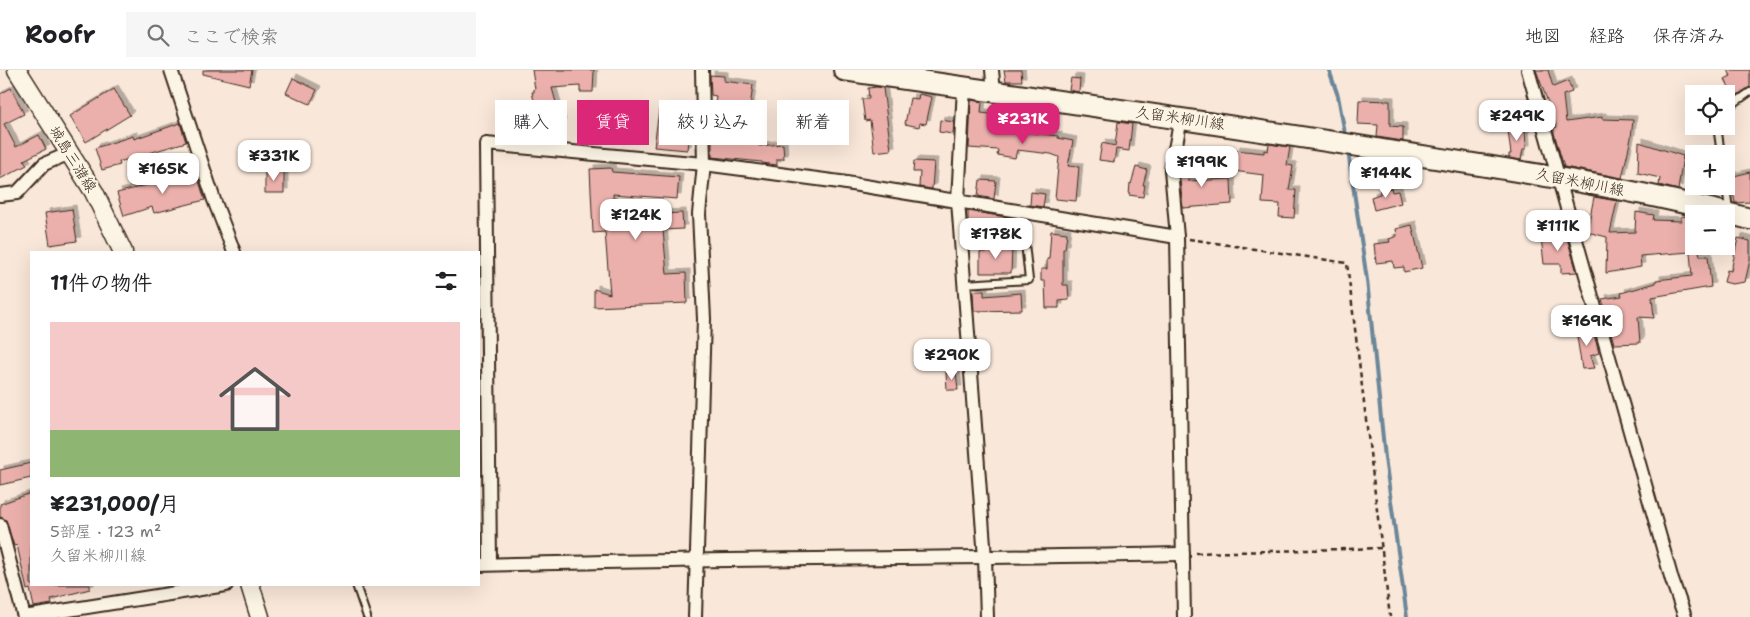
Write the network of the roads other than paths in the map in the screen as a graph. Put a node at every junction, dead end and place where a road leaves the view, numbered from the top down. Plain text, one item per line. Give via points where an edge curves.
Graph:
1 (16, 70) edge
2 (171, 70) edge
3 (702, 70) edge
4 (844, 70) edge
5 (992, 70) edge
6 (1528, 70) edge
7 (964, 87) junction
8 (994, 92) junction
9 (1750, 92) edge
10 (1735, 103) edge
11 (1180, 118) junction
12 (70, 153) junction
13 (704, 164) junction
14 (1557, 177) junction
15 (0, 196) edge
16 (958, 201) junction
17 (1697, 205) edge
18 (1735, 214) edge
19 (1750, 219) edge
20 (1177, 237) junction
21 (961, 240) junction
22 (123, 251) edge
23 (234, 251) edge
24 (964, 284) junction
25 (0, 525) edge
26 (1183, 554) junction
27 (985, 558) junction
28 (697, 561) junction
29 (484, 564) edge
30 (220, 586) edge
31 (250, 586) edge
32 (356, 586) edge
33 (24, 617) edge
34 (260, 617) edge
35 (367, 617) edge
36 (696, 617) edge
37 (987, 617) edge
38 (1184, 617) edge
39 (1685, 617) edge

1 - 12 main road, 城島三潴線
2 - 23 street
3 - 13 street
4 - 7 main road, 久留米柳川線
5 - 8 street
6 - 14 street
7 - 8 main road, 久留米柳川線
7 - 16 street
8 - 11 main road, 久留米柳川線
9 - 10 lane
11 - 14 main road, 久留米柳川線
11 - 20 street via 1171,170
12 - 15 street via 44,164 17,193
12 - 22 main road, 城島三潴線 via 94,192
13 - 16 street
13 - 28 street via 699,214 704,319
13 - 29 street via 486,144
14 - 17 main road, 久留米柳川線
14 - 39 street
16 - 20 street
16 - 21 street
18 - 19 main road, 久留米柳川線
20 - 26 street
21 - 24 street
21 - 24 lane via 1025,243 1029,280
24 - 27 street
25 - 33 street
26 - 27 street
26 - 38 street
27 - 28 street
27 - 37 street
28 - 29 street
28 - 36 street
30 - 33 street
31 - 34 main road
32 - 35 lane

